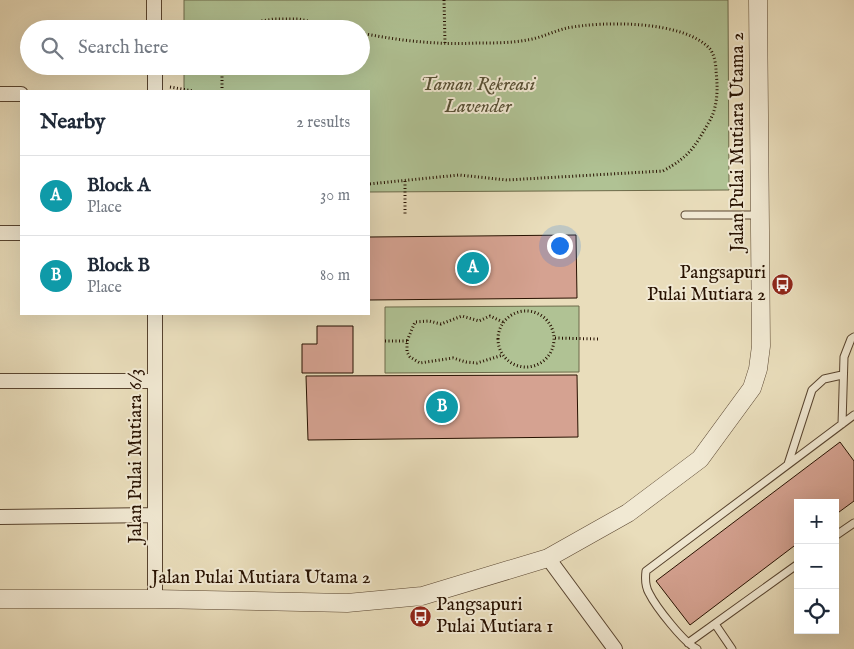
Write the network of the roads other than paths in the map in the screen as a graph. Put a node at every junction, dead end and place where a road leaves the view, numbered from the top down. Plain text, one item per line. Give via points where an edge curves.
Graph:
1 (154, 0) edge
2 (758, 0) edge
3 (154, 20) edge
4 (154, 75) edge
5 (155, 88) edge
6 (0, 94) edge
7 (20, 94) edge
8 (685, 215) dead end
9 (760, 215) junction
10 (0, 233) edge
11 (20, 233) edge
12 (155, 315) edge
13 (854, 338) edge
14 (842, 375) junction
15 (0, 380) edge
16 (155, 381) junction
17 (853, 418) edge
18 (842, 424) junction
19 (788, 464) junction
20 (155, 515) junction
21 (0, 517) edge
22 (854, 523) edge
23 (839, 533) edge
24 (548, 558) junction
25 (794, 567) edge
26 (155, 598) junction
27 (0, 599) edge
28 (715, 624) junction
29 (688, 643) junction
30 (615, 649) edge
31 (697, 649) edge
32 (732, 649) edge

1 - 3 street
2 - 9 street, Jalan Pulai Mutiara Utama 2
4 - 5 street
6 - 7 street
8 - 9 lane
9 - 24 street, Jalan Pulai Mutiara Utama 2 via 761,346 752,388 700,459 628,513
10 - 11 street
12 - 16 street, Jalan Pulai Mutiara 6/3
13 - 14 lane via 844,357
14 - 18 lane
14 - 19 lane via 824,379 812,390
15 - 16 street
16 - 20 street, Jalan Pulai Mutiara 6/3
17 - 18 lane
18 - 19 lane
19 - 29 lane via 646,571 644,580 649,594
20 - 21 street
20 - 26 street, Jalan Pulai Mutiara 6/3
22 - 23 lane
24 - 26 street, Jalan Pulai Mutiara Utama 2 via 422,596 346,603
24 - 30 street
25 - 28 lane
26 - 27 street, Jalan Pulai Mutiara Utama 2
28 - 29 lane
28 - 32 lane
29 - 31 lane

